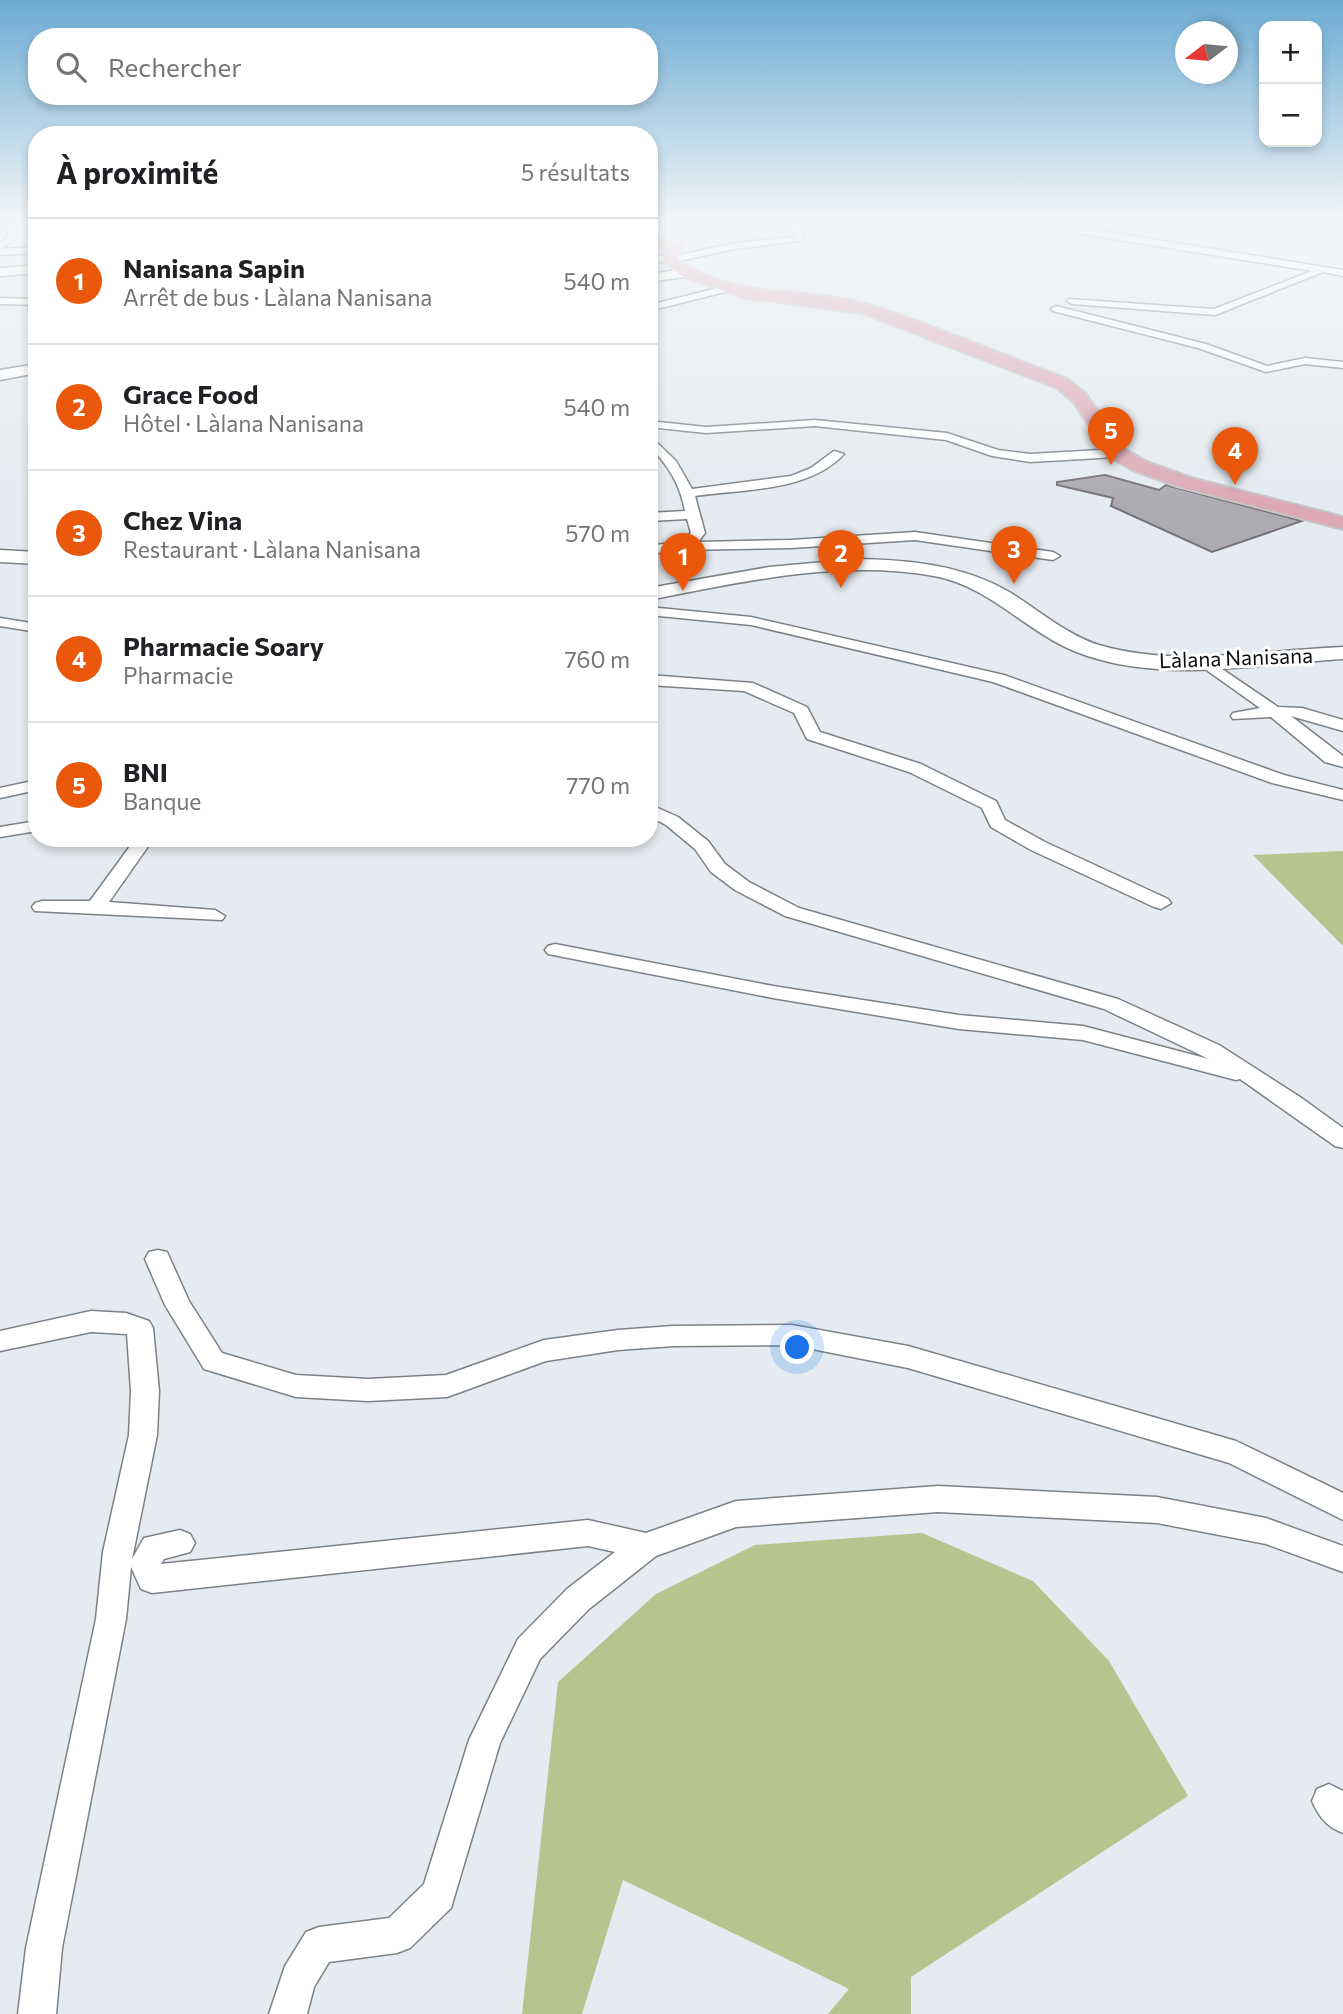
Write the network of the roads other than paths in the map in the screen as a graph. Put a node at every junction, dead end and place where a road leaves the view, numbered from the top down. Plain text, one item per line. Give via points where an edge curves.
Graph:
1 (883, 316) edge
2 (1084, 316) edge
3 (1343, 365) edge
4 (28, 369) edge
5 (0, 374) edge
6 (658, 425) edge
7 (658, 448) edge
8 (1117, 453) junction
9 (838, 454) dead end
10 (688, 493) junction
11 (690, 515) junction
12 (658, 517) edge
13 (1343, 523) edge
14 (681, 546) junction
15 (658, 549) edge
16 (0, 556) edge
17 (1053, 556) dead end
18 (28, 558) edge
19 (658, 592) edge
20 (658, 612) edge
21 (0, 622) edge
22 (28, 627) edge
23 (1343, 653) edge
24 (1203, 661) junction
25 (658, 681) edge
26 (1274, 711) junction
27 (1239, 716) dead end
28 (1343, 726) edge
29 (1343, 762) edge
30 (28, 787) edge
31 (0, 793) edge
32 (1343, 795) edge
33 (658, 814) edge
34 (28, 827) edge
35 (0, 832) edge
36 (139, 847) edge
37 (1161, 903) dead end
38 (43, 907) dead end
39 (96, 907) junction
40 (215, 916) dead end
41 (555, 950) dead end
42 (1258, 1079) junction
43 (1343, 1140) edge
44 (158, 1259) dead end
45 (0, 1341) edge
46 (1343, 1507) edge
47 (180, 1543) dead end
48 (646, 1546) junction
49 (1343, 1559) edge
50 (37, 2014) edge
51 (288, 2014) edge

1 - 8 main road via 1061,383 1079,397
2 - 3 street via 1202,346 1266,369 1305,360
4 - 5 street
6 - 8 street via 705,430 815,423 947,436 996,453 1030,458
7 - 10 street
8 - 13 main road via 1163,476
9 - 10 street via 815,471 793,479
10 - 11 street
11 - 12 street
11 - 14 street via 698,533
14 - 15 street
14 - 17 street via 915,536
16 - 18 street
19 - 24 street, Làlana Nanisana via 755,573 919,567 975,583 1080,645 1129,658
20 - 32 street via 751,621 998,678 1278,779
21 - 22 street
23 - 24 street, Làlana Nanisana
24 - 26 street
25 - 37 street via 747,686 771,695 801,710 813,735 940,780 990,805 998,823 1038,846
26 - 27 street
26 - 28 street via 1306,712
26 - 29 street via 1331,758
30 - 31 street
33 - 42 street via 702,845 718,868 742,886 792,912 1111,1004 1189,1038
34 - 35 street
36 - 39 street
38 - 39 street
39 - 40 street
41 - 42 street via 893,1011 1083,1033
42 - 43 street
44 - 46 street via 178,1305 213,1361 296,1385 368,1390 447,1386 544,1351 673,1336 792,1335 908,1357 1236,1453
45 - 50 street via 88,1322 134,1324 140,1328 145,1391 143,1435 44,1948
47 - 48 street via 155,1547 145,1564 152,1578 588,1533
48 - 49 street via 736,1514 938,1499 1157,1510 1266,1531
48 - 51 street via 578,1599 529,1649 485,1740 438,1895 397,1935 318,1945 298,1979

